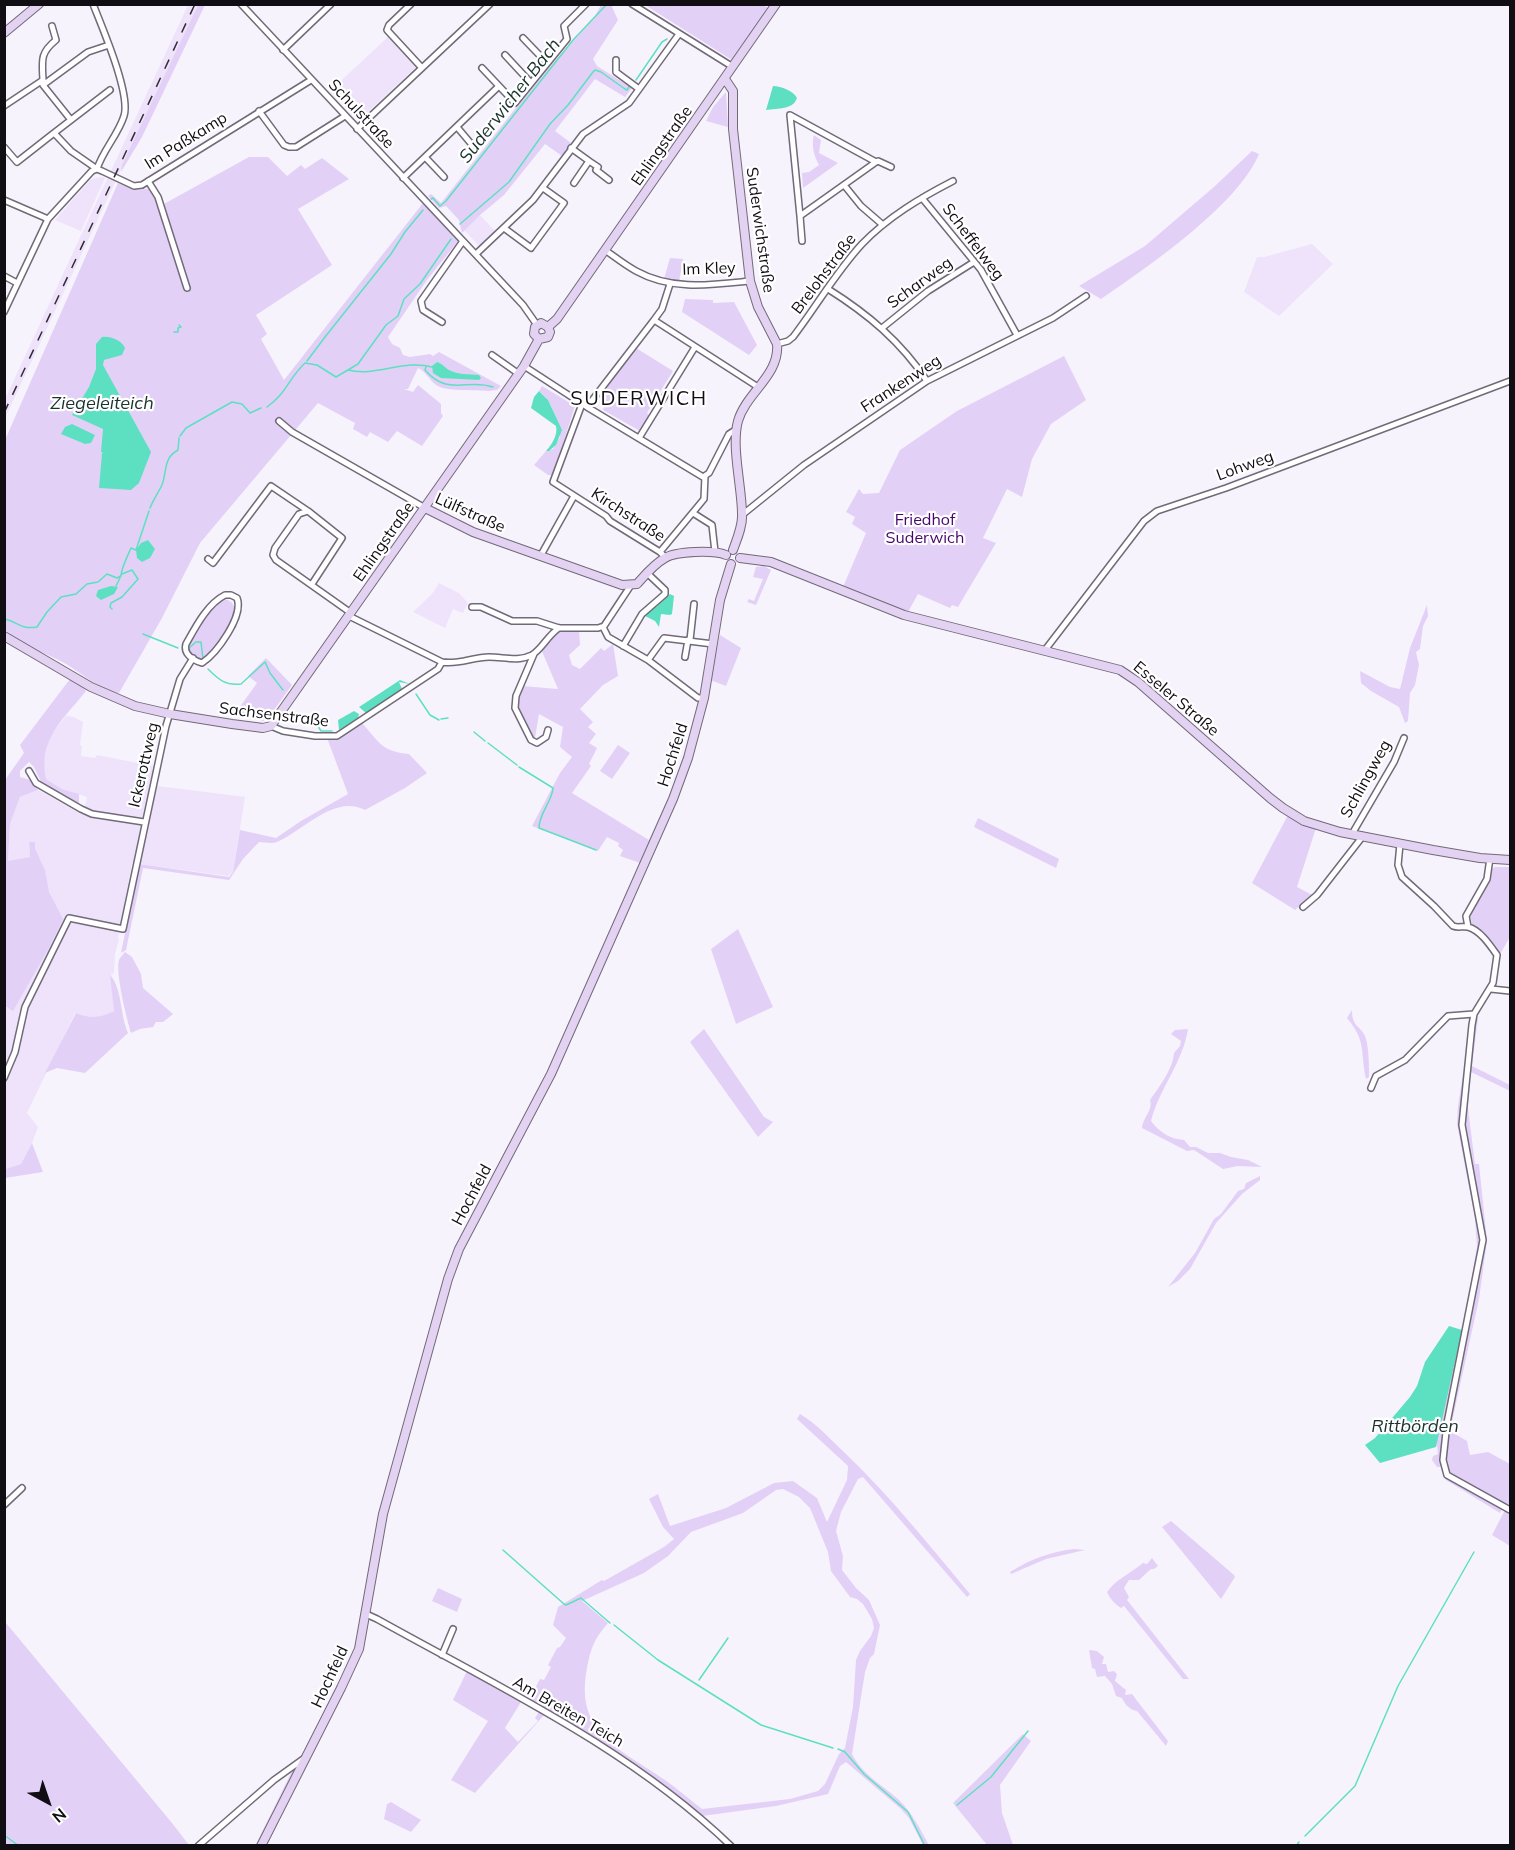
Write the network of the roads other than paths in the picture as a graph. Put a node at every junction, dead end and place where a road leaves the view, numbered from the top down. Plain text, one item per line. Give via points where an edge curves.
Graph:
1 (39, 4) edge
2 (93, 4) edge
3 (240, 4) edge
4 (331, 4) edge
5 (411, 4) edge
6 (490, 4) edge
7 (586, 4) edge
8 (632, 4) edge
9 (776, 4) edge
10 (52, 26) dead end
11 (4, 33) edge
12 (679, 34) junction
13 (523, 38) dead end
14 (109, 45) junction
15 (283, 50) junction
16 (505, 55) dead end
17 (616, 60) dead end
18 (547, 63) junction
19 (733, 67) junction
20 (422, 68) junction
21 (482, 68) dead end
22 (725, 79) junction
23 (311, 80) junction
24 (43, 82) junction
25 (531, 83) junction
26 (499, 86) junction
27 (639, 89) junction
28 (110, 90) dead end
29 (4, 106) edge
30 (259, 111) junction
31 (345, 116) junction
32 (71, 120) junction
33 (457, 127) junction
34 (357, 129) junction
35 (54, 133) junction
36 (473, 146) dead end
37 (4, 147) edge
38 (571, 148) junction
39 (425, 158) junction
40 (590, 161) junction
41 (876, 162) junction
42 (891, 167) dead end
43 (97, 170) junction
44 (444, 177) dead end
45 (404, 178) junction
46 (609, 180) dead end
47 (148, 181) junction
48 (953, 181) dead end
49 (574, 183) dead end
50 (844, 185) junction
51 (543, 188) junction
52 (922, 198) junction
53 (4, 200) edge
54 (800, 216) junction
55 (48, 219) junction
56 (883, 225) junction
57 (504, 228) junction
58 (463, 241) junction
59 (802, 241) dead end
60 (605, 250) junction
61 (476, 254) junction
62 (974, 262) junction
63 (4, 276) edge
64 (750, 281) junction
65 (17, 284) junction
66 (670, 284) junction
67 (187, 288) dead end
68 (828, 289) junction
69 (1086, 296) dead end
70 (4, 312) edge
71 (654, 320) junction
72 (442, 322) dead end
73 (537, 325) junction
74 (548, 327) junction
75 (882, 328) junction
76 (1017, 335) junction
77 (539, 339) junction
78 (777, 344) junction
79 (695, 346) junction
80 (492, 355) dead end
81 (524, 366) junction
82 (519, 374) junction
83 (927, 381) junction
84 (1510, 381) edge
85 (758, 387) junction
86 (585, 406) junction
87 (279, 421) dead end
88 (736, 429) junction
89 (639, 438) junction
90 (702, 476) junction
91 (574, 496) junction
92 (425, 508) junction
93 (308, 512) junction
94 (693, 513) junction
95 (742, 514) junction
96 (733, 550) junction
97 (715, 552) junction
98 (663, 554) junction
99 (540, 555) junction
100 (726, 555) junction
101 (740, 558) junction
102 (208, 559) dead end
103 (730, 564) junction
104 (647, 573) junction
105 (312, 584) junction
106 (631, 585) junction
107 (694, 604) dead end
108 (472, 607) dead end
109 (350, 615) junction
110 (603, 627) junction
111 (559, 628) junction
112 (4, 636) edge
113 (689, 640) junction
114 (713, 644) junction
115 (623, 646) junction
116 (1045, 650) junction
117 (534, 654) junction
118 (685, 657) dead end
119 (193, 658) junction
120 (648, 660) junction
121 (442, 662) junction
122 (704, 698) junction
123 (170, 714) junction
124 (271, 726) junction
125 (548, 730) dead end
126 (1404, 738) dead end
127 (29, 771) dead end
128 (144, 822) junction
129 (1352, 834) junction
130 (1363, 836) junction
131 (1400, 844) junction
132 (1490, 858) junction
133 (1510, 860) edge
134 (1303, 907) dead end
135 (1468, 927) junction
136 (1491, 989) junction
137 (1510, 991) edge
138 (1474, 1014) junction
139 (4, 1078) edge
140 (1371, 1088) dead end
141 (22, 1488) dead end
142 (4, 1505) edge
143 (1510, 1510) edge
144 (366, 1614) junction
145 (453, 1629) dead end
146 (442, 1655) junction
147 (307, 1756) junction
148 (198, 1845) edge
149 (261, 1845) edge
150 (731, 1845) edge

1 - 11 street
2 - 14 street
3 - 15 street, Schulstraße
4 - 15 street
5 - 20 street via 387,30
6 - 20 street
7 - 18 street via 564,26 567,39
8 - 12 street
9 - 19 street
10 - 24 street via 56,40 42,58
12 - 19 street
12 - 27 street
13 - 18 street
14 - 24 street via 88,52
14 - 43 street via 126,107
15 - 23 street, Schulstraße
16 - 25 street
17 - 27 street via 616,72
18 - 25 street
19 - 22 street, Ehlingstraße
20 - 34 street
21 - 26 street
22 - 60 street, Ehlingstraße
22 - 64 street, Suderwichstraße via 733,91 733,129
23 - 30 street, Im Paßkamp
23 - 31 street, Schulstraße
24 - 29 street
24 - 32 street
25 - 26 street via 515,103
26 - 33 street
27 - 38 street via 628,103 592,126
28 - 32 street
30 - 31 street via 289,147 296,147
30 - 47 street, Im Paßkamp
31 - 34 street, Schulstraße
32 - 35 street
33 - 36 street
33 - 39 street
34 - 45 street, Schulstraße
35 - 37 street via 17,162
35 - 43 street, Im Paßkamp
38 - 40 street
38 - 51 street
39 - 44 street
39 - 45 street
40 - 46 street
40 - 49 street
41 - 42 street
41 - 50 street
41 - 54 street via 790,115
43 - 47 street, Im Paßkamp via 134,186
43 - 55 street via 81,181
45 - 58 street, Schulstraße
47 - 67 street via 158,197
48 - 52 street, Brelohstraße
50 - 54 street
50 - 56 street
51 - 57 street
51 - 57 street via 564,203 531,248
52 - 56 street, Brelohstraße
52 - 62 street, Scheffelweg
53 - 55 street
54 - 59 street
55 - 65 street
56 - 68 street, Brelohstraße via 857,250
57 - 61 street
58 - 61 street, Schulstraße
58 - 72 street via 421,301 423,309
60 - 66 street, Im Kley via 636,272
60 - 74 street, Ehlingstraße
61 - 73 street, Schulstraße via 524,304
62 - 75 street, Scharweg via 928,291
62 - 76 street, Scheffelweg
63 - 65 street
64 - 66 street, Im Kley
64 - 78 street, Suderwichstraße
65 - 70 street
66 - 71 street
68 - 75 street
68 - 78 street, Brelohstraße via 793,337
69 - 76 street, Frankenweg
71 - 79 street
71 - 86 street
73 - 74 street
73 - 77 street via 533,332
74 - 77 street, Ehlingstraße via 548,337
75 - 83 street
76 - 83 street, Frankenweg
77 - 81 street, Ehlingstraße
78 - 85 street via 775,362
79 - 85 street
79 - 89 street
80 - 82 street
81 - 82 street, Ehlingstraße
81 - 86 street
82 - 92 street, Ehlingstraße
83 - 95 street, Frankenweg via 804,465
84 - 116 street, Lohweg via 1157,511 1144,521
85 - 88 street via 741,411
86 - 89 street
86 - 91 street, Kirchstraße via 554,475 554,482
87 - 92 street, Lülfstraße
88 - 90 street via 729,434 709,473
88 - 95 street
89 - 90 street
90 - 94 street via 704,499
91 - 98 street, Kirchstraße
91 - 99 street, Kirchstraße
92 - 99 street, Lülfstraße via 473,532
92 - 109 street, Ehlingstraße
93 - 102 street via 271,486 213,563
93 - 105 street via 342,538
93 - 105 street via 299,514 273,551 276,560
94 - 97 street via 712,525
94 - 98 street
95 - 96 street
96 - 100 street
96 - 101 street
97 - 98 street
97 - 100 street
98 - 104 street
99 - 106 street, Lülfstraße via 600,578
100 - 103 street
101 - 103 street
101 - 116 street, Esseler Straße via 771,562 904,615
103 - 114 street, Hochfeld
104 - 106 street
104 - 115 street via 665,594 642,614
105 - 109 street
106 - 110 street
107 - 113 street
108 - 111 street via 512,621 537,621
109 - 121 street
109 - 124 street, Ehlingstraße
110 - 111 street
110 - 115 street via 608,637
111 - 117 street
112 - 123 street, Sachsenstraße via 92,687 122,701
113 - 114 street
113 - 118 street
113 - 120 street via 664,638
114 - 122 street, Hochfeld
115 - 120 street
116 - 129 street, Esseler Straße via 1119,670 1138,682 1283,808 1321,827
117 - 121 street via 514,659 489,657
117 - 125 street via 516,696 515,708 533,741 537,743 546,737
119 - 119 street via 202,663 222,641 239,609 234,596 217,599 195,629 185,649
119 - 123 street, Ickerottweg via 180,679
120 - 122 street via 698,698
121 - 124 street, Sachsenstraße via 438,669 344,732 327,737
122 - 144 street, Hochfeld via 685,768 661,828 551,1074 453,1266 383,1514
123 - 124 street, Sachsenstraße
123 - 128 street, Ickerottweg
126 - 129 street, Schlingweg
127 - 128 street, Ickerottweg via 36,783 92,814
128 - 139 street, Ickerottweg via 123,928 69,918 26,1007
129 - 130 street, Esseler Straße
130 - 131 street, Esseler Straße
130 - 134 street via 1317,896
131 - 132 street, Esseler Straße
131 - 135 street via 1398,865 1404,880 1453,926
132 - 133 street, Esseler Straße
132 - 135 street via 1487,879 1466,916
135 - 136 street via 1487,941 1497,955
136 - 137 street
136 - 138 street
138 - 140 street via 1448,1016 1405,1059 1376,1077
138 - 143 street via 1462,1125 1484,1240 1443,1460 1447,1475
141 - 142 street
144 - 146 street, Am Breiten Teich
144 - 147 street, Hochfeld via 356,1656
145 - 146 street
146 - 150 street, Am Breiten Teich via 602,1744 701,1817
147 - 148 street
147 - 149 street, Hochfeld

